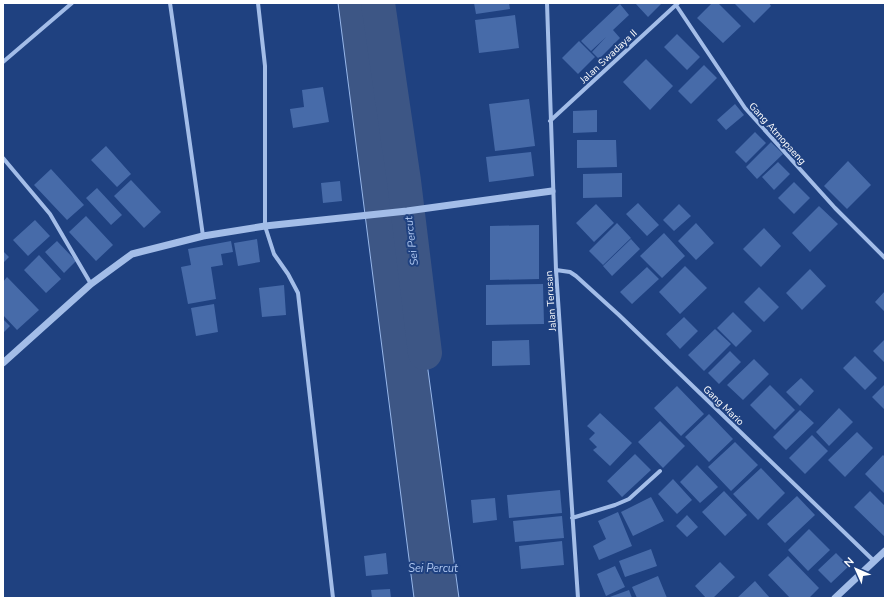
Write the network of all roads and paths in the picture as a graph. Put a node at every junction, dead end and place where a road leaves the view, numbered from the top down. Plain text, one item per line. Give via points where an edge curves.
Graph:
1 (72, 3) edge
2 (170, 3) edge
3 (258, 3) edge
4 (546, 3) edge
5 (677, 4) edge
6 (3, 62) edge
7 (550, 121) junction
8 (3, 158) edge
9 (552, 191) junction
10 (265, 226) junction
11 (203, 236) junction
12 (885, 258) edge
13 (556, 270) junction
14 (91, 284) junction
15 (3, 363) edge
16 (660, 471) dead end
17 (572, 518) junction
18 (885, 551) edge
19 (874, 561) junction
20 (333, 598) edge
21 (578, 598) edge
22 (835, 598) edge

1 - 6 street
2 - 11 street
3 - 10 street via 265,66
4 - 7 street, Jalan Terusan
5 - 7 street, Jalan Swadaya II
5 - 12 street, Gang Atmopaeng via 745,108 835,208
7 - 9 street, Jalan Terusan
8 - 14 street via 50,214
9 - 10 street
9 - 13 street, Jalan Terusan
10 - 11 street
10 - 20 street via 274,254 298,293
11 - 14 street via 132,254
13 - 17 street, Jalan Terusan
13 - 19 street, Gang Mario via 570,272 576,276 620,315
14 - 15 street
16 - 17 street via 629,499
17 - 21 street, Jalan Terusan
18 - 19 street
19 - 22 street

